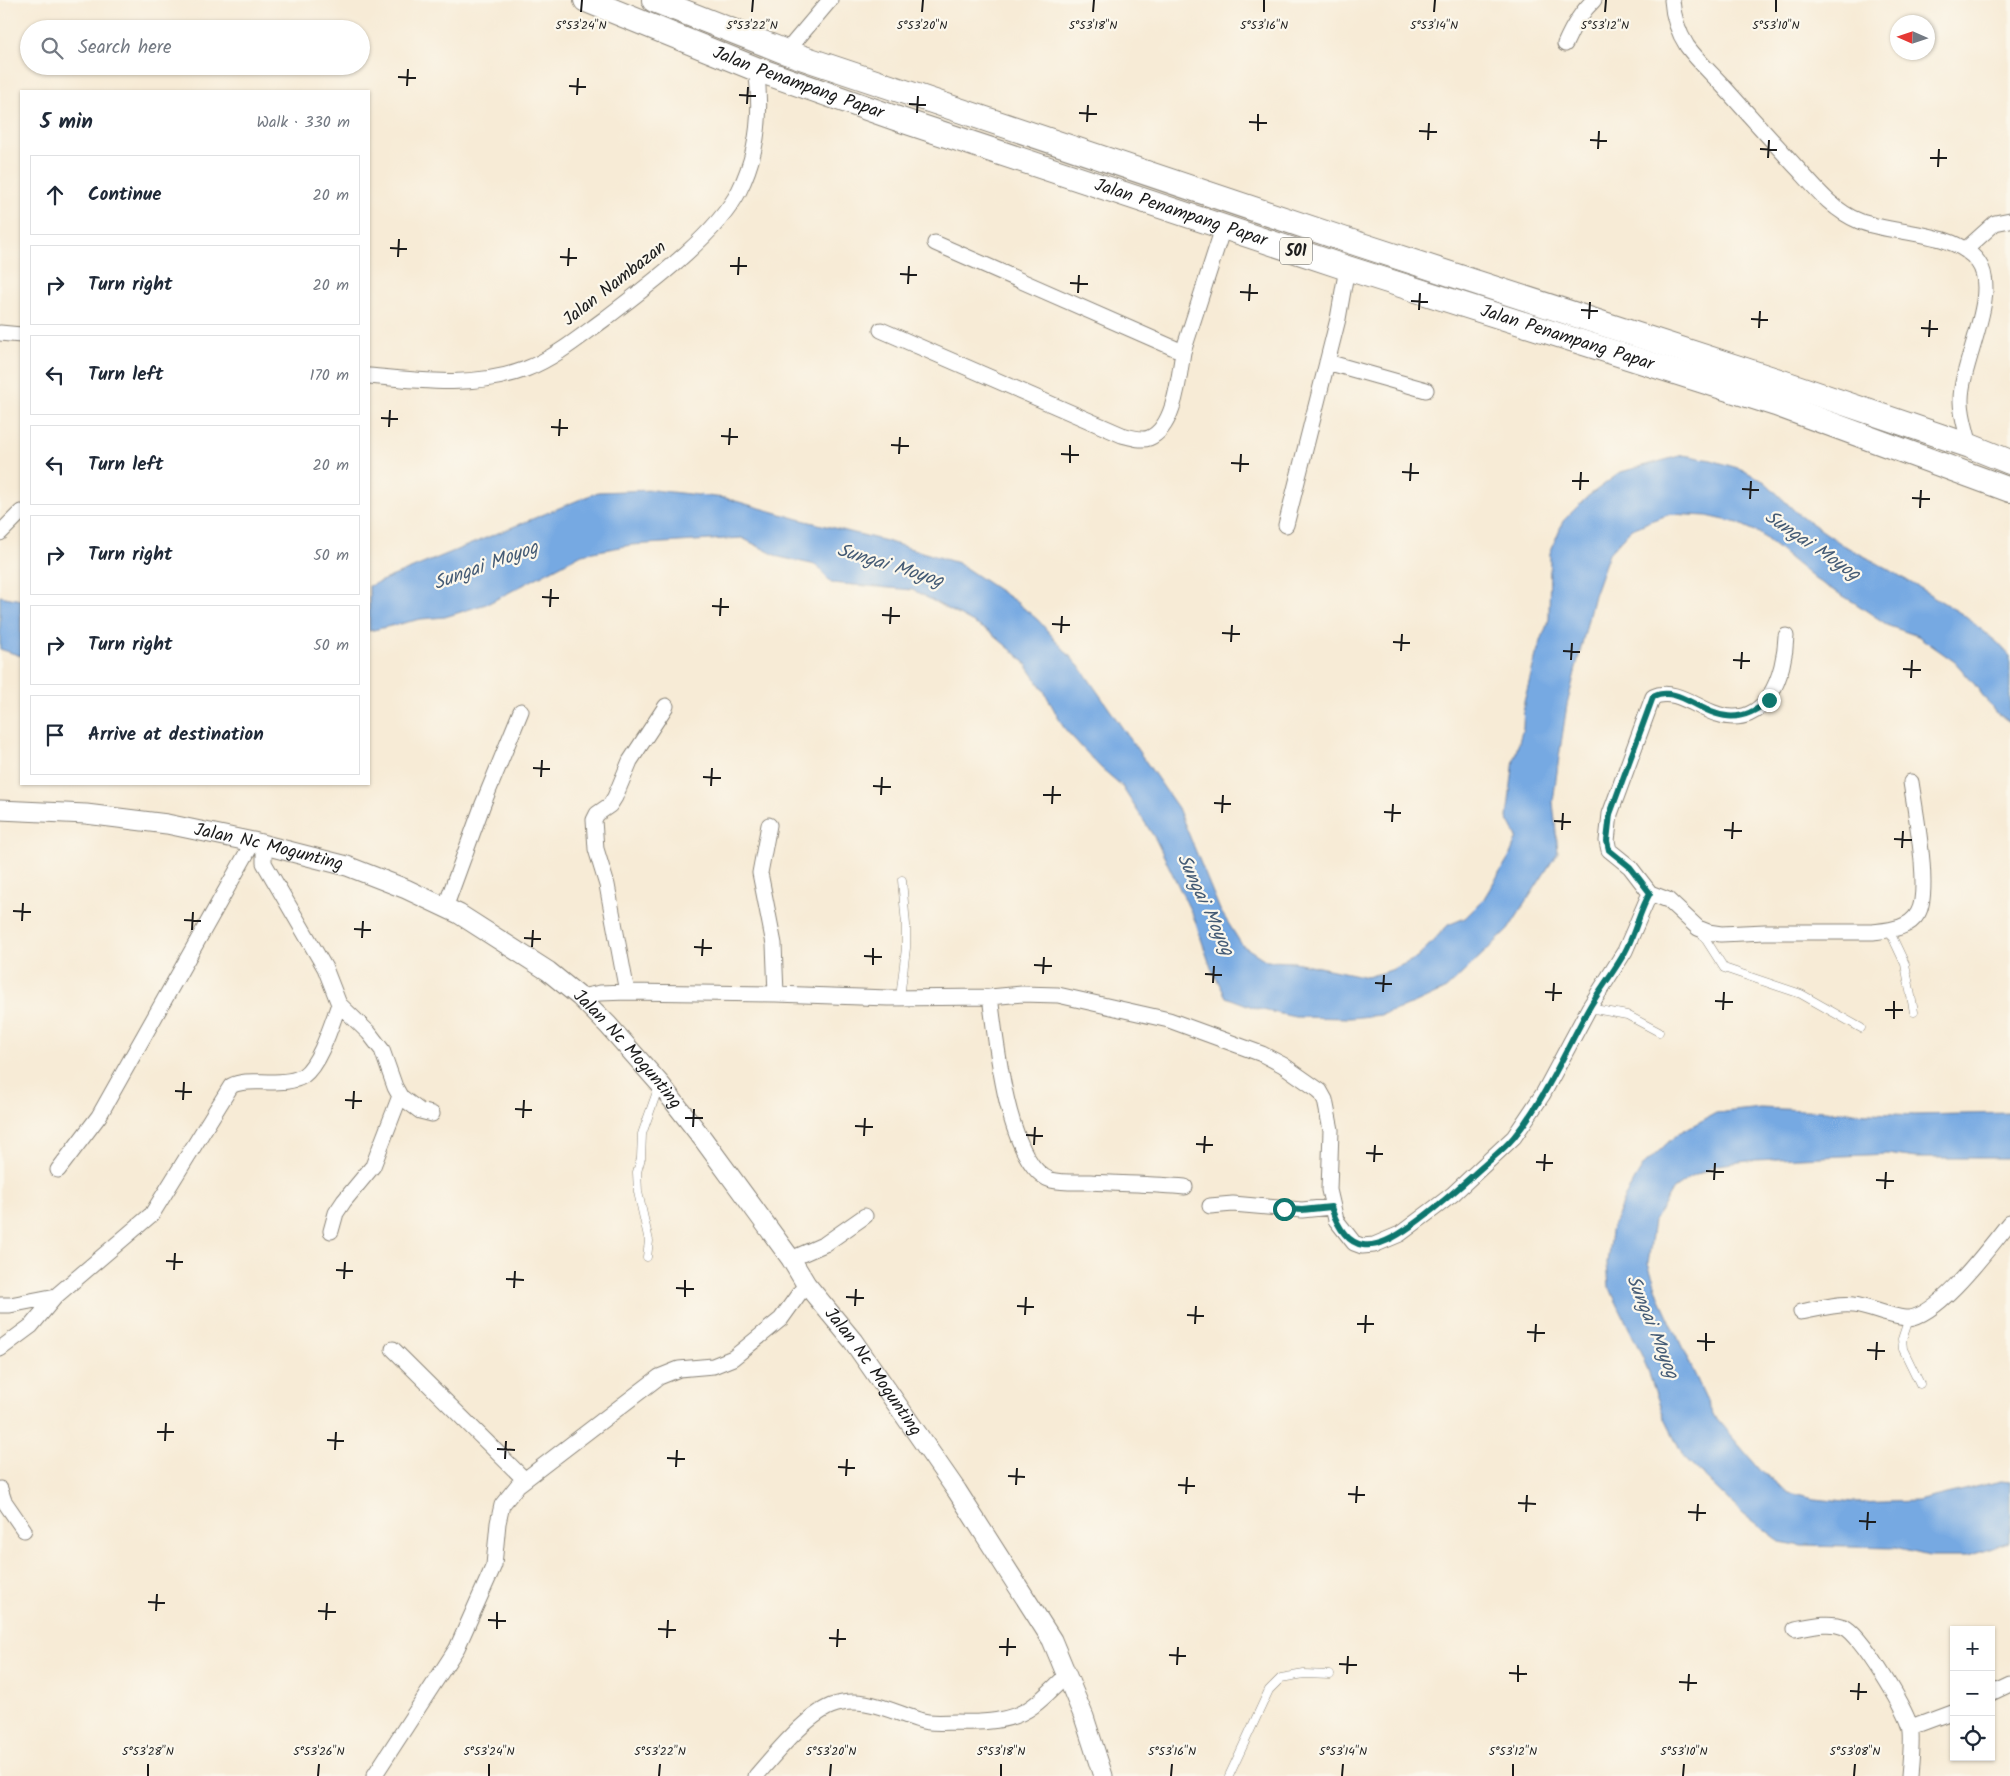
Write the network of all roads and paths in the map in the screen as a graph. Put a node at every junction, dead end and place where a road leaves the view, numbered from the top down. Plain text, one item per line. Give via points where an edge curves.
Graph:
1 (586, 0) edge
2 (654, 0) edge
3 (830, 0) edge
4 (1594, 0) edge
5 (1672, 0) edge
6 (1565, 44) dead end
7 (786, 52) junction
8 (756, 69) junction
9 (2010, 220) edge
10 (1223, 228) junction
11 (935, 244) dead end
12 (1965, 250) junction
13 (1347, 268) junction
14 (881, 330) dead end
15 (0, 333) edge
16 (20, 335) edge
17 (1183, 352) junction
18 (1327, 362) junction
19 (370, 376) edge
20 (1426, 390) dead end
21 (1970, 446) junction
22 (2010, 462) edge
23 (2010, 490) edge
24 (20, 513) edge
25 (1286, 526) dead end
26 (0, 533) edge
27 (1786, 636) dead end
28 (666, 706) dead end
29 (521, 711) dead end
30 (1911, 782) dead end
31 (0, 810) edge
32 (769, 825) dead end
33 (258, 843) junction
34 (902, 880) dead end
35 (1650, 893) junction
36 (445, 908) junction
37 (1698, 928) junction
38 (1889, 930) junction
39 (627, 992) junction
40 (776, 994) junction
41 (580, 997) junction
42 (990, 997) junction
43 (900, 998) junction
44 (338, 1004) junction
45 (1589, 1008) junction
46 (1914, 1012) dead end
47 (1861, 1028) dead end
48 (1659, 1032) dead end
49 (660, 1084) junction
50 (400, 1096) junction
51 (432, 1114) dead end
52 (58, 1170) dead end
53 (1185, 1187) dead end
54 (1210, 1206) dead end
55 (1331, 1207) junction
56 (865, 1216) dead end
57 (2010, 1222) edge
58 (331, 1231) dead end
59 (646, 1257) dead end
60 (791, 1259) junction
61 (806, 1284) junction
62 (56, 1296) junction
63 (0, 1305) edge
64 (1801, 1312) dead end
65 (1909, 1318) junction
66 (0, 1349) edge
67 (393, 1349) dead end
68 (1920, 1384) dead end
69 (524, 1479) junction
70 (0, 1489) edge
71 (24, 1530) dead end
72 (1795, 1629) dead end
73 (1067, 1675) junction
74 (1330, 1675) dead end
75 (2010, 1684) edge
76 (1995, 1691) edge
77 (1950, 1712) edge
78 (1911, 1727) junction
79 (374, 1776) edge
80 (756, 1776) edge
81 (1103, 1776) edge
82 (1229, 1776) edge
83 (1909, 1776) edge

1 - 8 main road, Jalan Penampang Papar / 501
2 - 7 main road, Jalan Penampang Papar / 501
3 - 7 street
4 - 6 street via 1570,31
5 - 12 street via 1675,20 1688,48 1778,150 1833,205 1858,221 1944,239
7 - 21 main road, Jalan Penampang Papar / 501
8 - 10 main road, Jalan Penampang Papar / 501
8 - 19 street, Jalan Nambazan via 759,115 750,165 739,190 719,219 651,283 581,337 527,369 496,378 461,381
9 - 12 street via 1995,223
10 - 13 main road, Jalan Penampang Papar / 501
10 - 17 street
11 - 17 street
12 - 21 street via 1978,261 1985,284 1984,302 1961,401
13 - 18 street
13 - 23 main road, Jalan Penampang Papar / 501 via 1776,404
14 - 17 street via 1134,438 1148,438 1163,428 1173,401
15 - 16 street
18 - 20 street
18 - 25 street
21 - 22 main road, Jalan Penampang Papar / 501
24 - 26 street
27 - 35 street via 1786,652 1769,700 1746,715 1727,717 1669,694 1660,693 1653,697 1610,814 1607,841 1609,850 1630,867
28 - 39 street via 630,761 610,805 594,820 596,850 607,885
29 - 36 street
30 - 38 street via 1920,847 1921,903 1912,920 1903,927
31 - 33 street, Jalan Nc Mogunting via 86,814 167,824
32 - 40 street via 760,872 774,944
33 - 36 street, Jalan Nc Mogunting via 347,866
33 - 44 street via 264,863 325,968
33 - 52 street via 99,1116
34 - 43 lane via 906,948
35 - 37 street via 1668,900
35 - 45 street via 1626,951
36 - 41 street, Jalan Nc Mogunting via 508,944
37 - 38 street via 1721,934
37 - 47 lane via 1724,968 1801,994
38 - 46 lane via 1905,964
39 - 40 street
39 - 41 street
40 - 43 street
41 - 49 street, Jalan Nc Mogunting
42 - 43 street
42 - 53 street via 1007,1106 1023,1150 1038,1173 1060,1181
42 - 55 street via 1022,994 1058,996 1169,1020 1243,1046 1283,1065 1320,1091 1325,1100 1331,1130
44 - 50 street via 369,1032 382,1050
44 - 62 street via 319,1056 303,1076 284,1082 240,1082 231,1086 152,1214
45 - 48 lane via 1627,1014
45 - 55 street via 1543,1094 1514,1137 1436,1207 1400,1234 1374,1246 1362,1246 1346,1234
49 - 59 lane via 642,1134 637,1172 649,1241
49 - 60 street, Jalan Nc Mogunting
50 - 51 street via 420,1111
50 - 58 street via 373,1166 336,1213
54 - 55 street via 1233,1204 1302,1210
56 - 60 street via 825,1244
57 - 65 street via 1939,1303
60 - 61 street, Jalan Nc Mogunting
61 - 69 street via 781,1319 733,1358 713,1366 679,1369 659,1376
61 - 73 street, Jalan Nc Mogunting via 852,1342 957,1491 1052,1640
62 - 63 street
62 - 66 street via 31,1326
64 - 65 street via 1854,1305
65 - 68 lane via 1902,1339 1903,1348
67 - 69 street
69 - 79 street via 502,1505 494,1565 457,1648
70 - 71 street via 4,1501
72 - 78 street via 1836,1625 1855,1634 1893,1692
73 - 80 street via 1033,1706 1008,1718 979,1723 922,1721 867,1702 830,1706 814,1716
73 - 81 street, Jalan Nc Mogunting
74 - 82 lane via 1304,1674 1280,1678 1269,1690
75 - 76 street
77 - 78 street
78 - 83 street

